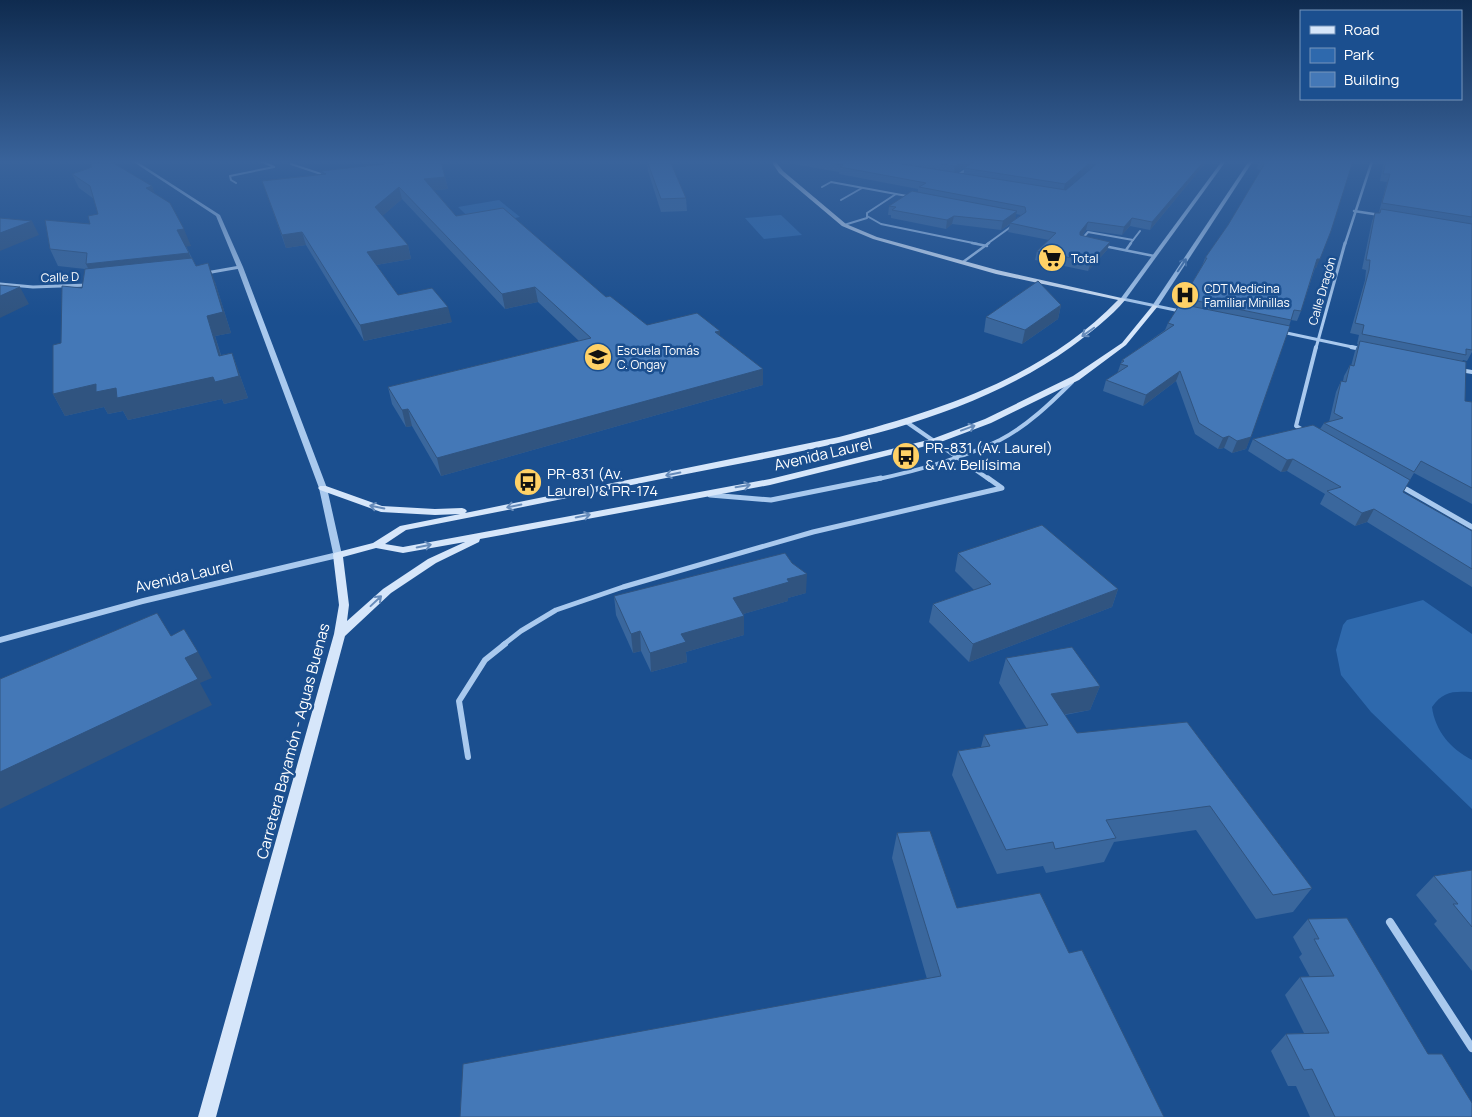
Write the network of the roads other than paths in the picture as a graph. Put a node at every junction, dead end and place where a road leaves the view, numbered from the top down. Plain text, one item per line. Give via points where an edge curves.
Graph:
1 (215, 213) edge
2 (830, 213) edge
3 (867, 213) edge
4 (1186, 213) edge
5 (1216, 213) edge
6 (1353, 213) edge
7 (1366, 213) edge
8 (868, 216) junction
9 (1383, 216) edge
10 (1015, 224) edge
11 (844, 225) junction
12 (1140, 231) edge
13 (1133, 240) junction
14 (1089, 244) edge
15 (1098, 245) edge
16 (987, 246) junction
17 (1126, 250) junction
18 (1154, 256) junction
19 (963, 262) junction
20 (240, 267) junction
21 (205, 273) edge
22 (0, 284) edge
23 (91, 285) edge
24 (1123, 299) junction
25 (1155, 306) junction
26 (1184, 312) edge
27 (1279, 332) edge
28 (1317, 340) junction
29 (1365, 350) edge
30 (1453, 368) edge
31 (1472, 372) edge
32 (1076, 378) junction
33 (905, 421) junction
34 (1313, 436) edge
35 (935, 441) junction
36 (960, 457) junction
37 (1397, 484) edge
38 (323, 488) junction
39 (697, 494) junction
40 (496, 509) junction
41 (1472, 527) edge
42 (491, 534) junction
43 (376, 545) junction
44 (338, 555) junction
45 (340, 634) junction
46 (0, 640) edge
47 (468, 758) dead end
48 (1390, 922) dead end
49 (1472, 1048) edge
50 (207, 1117) edge

1 - 20 street, Carretera Bayamón - Aguas Buenas
2 - 11 main road
3 - 8 lane
4 - 18 street, Avenida Laurel
25 -> 5 street, Avenida Laurel
6 - 28 street, Calle Dragón
7 - 9 street
8 - 11 lane
8 - 16 lane via 881,224
10 - 16 lane
11 - 19 main road via 875,238
12 - 13 lane
13 - 14 lane via 1088,232 1080,242
13 - 17 lane
15 - 17 lane
16 - 19 lane
17 - 18 lane
18 - 24 street, Avenida Laurel
19 - 24 main road
20 - 21 street
20 - 38 street, Carretera Bayamón - Aguas Buenas
22 - 23 street, Calle D via 32,287
24 - 25 street
24 -> 33 main road, Avenida Laurel via 1097,326 1042,364 968,400
25 - 26 street
25 - 32 main road, Avenida Laurel via 1124,344
27 - 28 street
28 - 29 street
28 - 34 street, Calle Dragón via 1296,426
30 - 31 street
35 -> 32 main road, Avenida Laurel via 988,421
32 - 36 street via 1046,408 1001,439
33 - 35 street
33 -> 40 main road, Avenida Laurel via 823,443
35 - 36 street
39 -> 35 main road, Avenida Laurel via 830,468
36 - 39 street via 882,478 771,500
36 - 47 street via 1002,488 813,532 623,587 556,610 521,631 485,660 459,701
37 - 41 street
40 -> 38 main road via 435,512 381,509
38 - 44 street, Carretera Bayamón - Aguas Buenas
42 -> 39 main road, Avenida Laurel
40 - 43 main road, Avenida Laurel via 403,528
43 -> 42 main road, Avenida Laurel via 404,550
45 -> 42 main road via 387,591 432,561
43 - 44 main road, Avenida Laurel
44 - 45 main road, Carretera Bayamón - Aguas Buenas via 344,605
44 - 46 street, Avenida Laurel via 142,601
45 - 50 main road, Carretera Bayamón - Aguas Buenas
48 - 49 street

